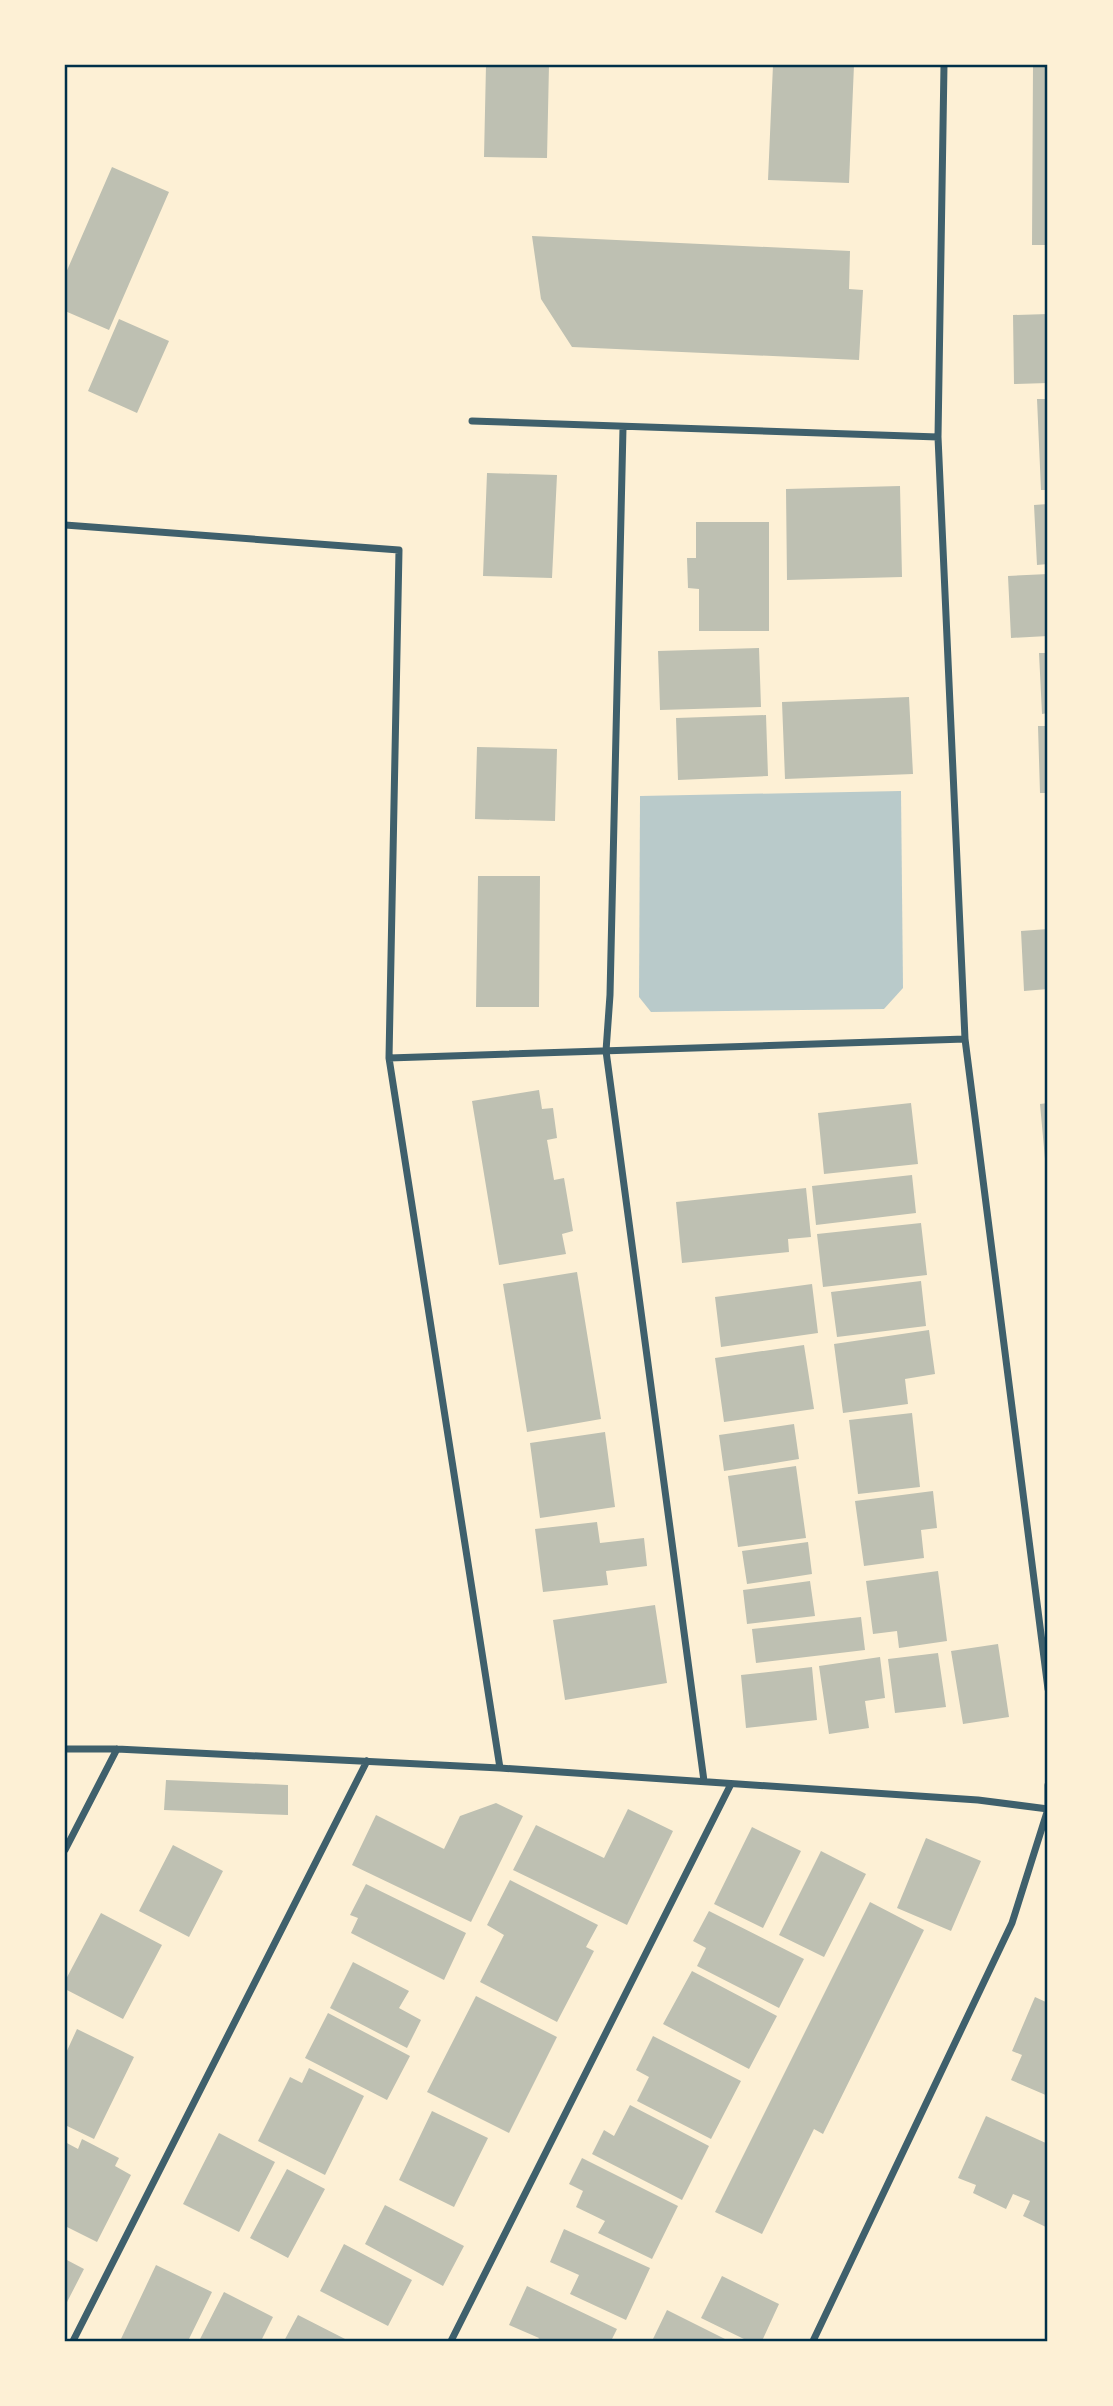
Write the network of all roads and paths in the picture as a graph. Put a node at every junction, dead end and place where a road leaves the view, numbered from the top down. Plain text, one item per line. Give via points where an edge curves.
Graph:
1 (943, 65) edge
2 (472, 421) dead end
3 (623, 428) junction
4 (938, 437) junction
5 (65, 525) edge
6 (965, 1039) junction
7 (606, 1051) junction
8 (389, 1058) junction
9 (1048, 1689) edge
10 (65, 1748) edge
11 (117, 1749) junction
12 (367, 1761) junction
13 (500, 1768) junction
14 (704, 1781) junction
15 (731, 1784) junction
16 (1048, 1785) edge
17 (1048, 1809) edge
18 (65, 1850) edge
19 (73, 2341) edge
20 (451, 2341) edge
21 (813, 2341) edge

1 - 4 street
2 - 3 street
3 - 4 street
3 - 7 street
4 - 6 street
5 - 8 street via 399,550
6 - 7 street
6 - 9 street
7 - 8 street
7 - 14 street
8 - 13 street
10 - 11 street
11 - 12 street
11 - 18 street
12 - 13 street
12 - 19 street
13 - 14 street
14 - 15 street
15 - 17 street
15 - 20 street
16 - 17 street
17 - 21 street via 1012,1923

